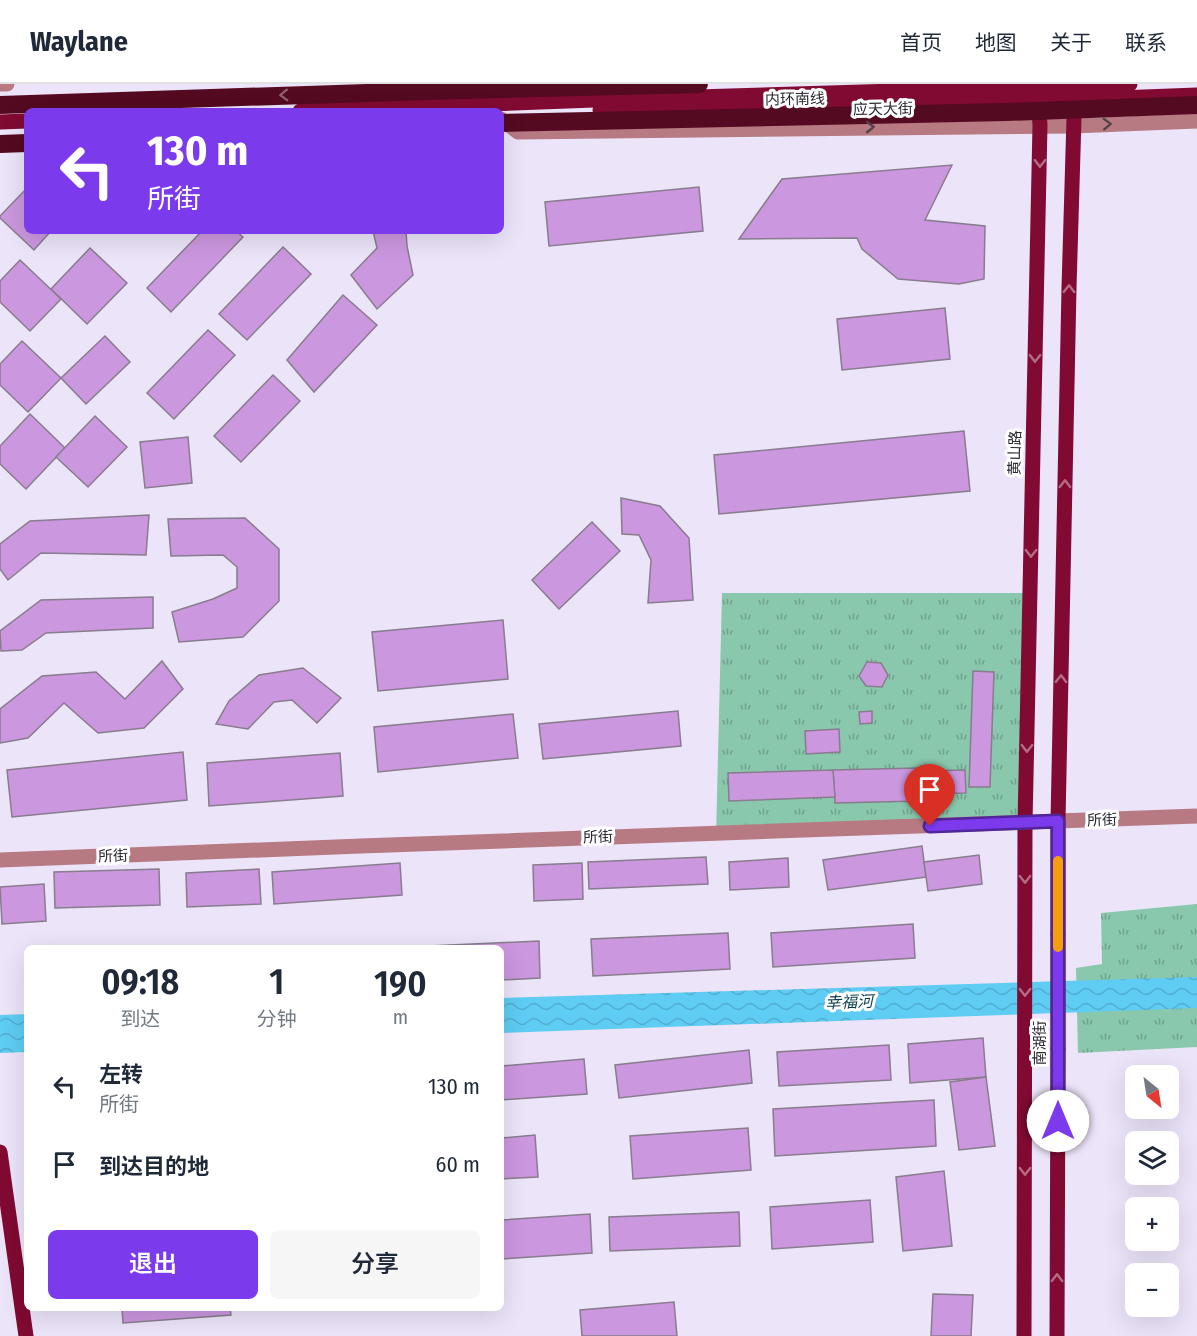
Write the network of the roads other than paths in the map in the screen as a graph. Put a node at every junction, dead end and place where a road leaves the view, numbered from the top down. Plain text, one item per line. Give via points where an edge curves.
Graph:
1 (0, 84) edge
2 (7, 84) edge
3 (491, 84) edge
4 (699, 84) edge
5 (1130, 84) edge
6 (1077, 88) edge
7 (1036, 89) edge
8 (1197, 95) edge
9 (0, 105) edge
10 (1197, 105) edge
11 (494, 108) edge
12 (504, 109) edge
13 (1197, 120) edge
14 (504, 121) edge
15 (24, 123) edge
16 (504, 123) edge
17 (1041, 125) junction
18 (1073, 126) junction
19 (0, 136) edge
20 (24, 136) edge
21 (24, 142) edge
22 (1197, 816) edge
23 (1058, 821) junction
24 (1025, 823) junction
25 (0, 860) edge
26 (0, 1152) edge
27 (26, 1336) edge
28 (1024, 1336) edge
29 (1057, 1336) edge

1 - 2 street
3 - 11 street
4 -> 9 highway, bridge
5 - 6 main road, 应天大街
6 - 7 main road, 应天大街
6 - 8 main road, 应天大街
6 - 18 main road
7 - 12 main road, 应天大街
7 - 17 main road, 黄山路
10 - 14 highway, 内环南线, bridge
18 -> 13 street, 应天大街
15 - 19 main road
16 -> 17 street, 应天大街 via 518,132
17 - 18 street, 应天大街
17 -> 24 main road, 黄山路
23 -> 18 main road
19 - 20 main road
19 - 21 highway
22 - 23 street, 所街
23 - 24 street, 所街
29 -> 23 main road, 南湖街, bridge
24 - 25 street, 所街
24 -> 28 main road, 南湖街
26 - 27 main road

